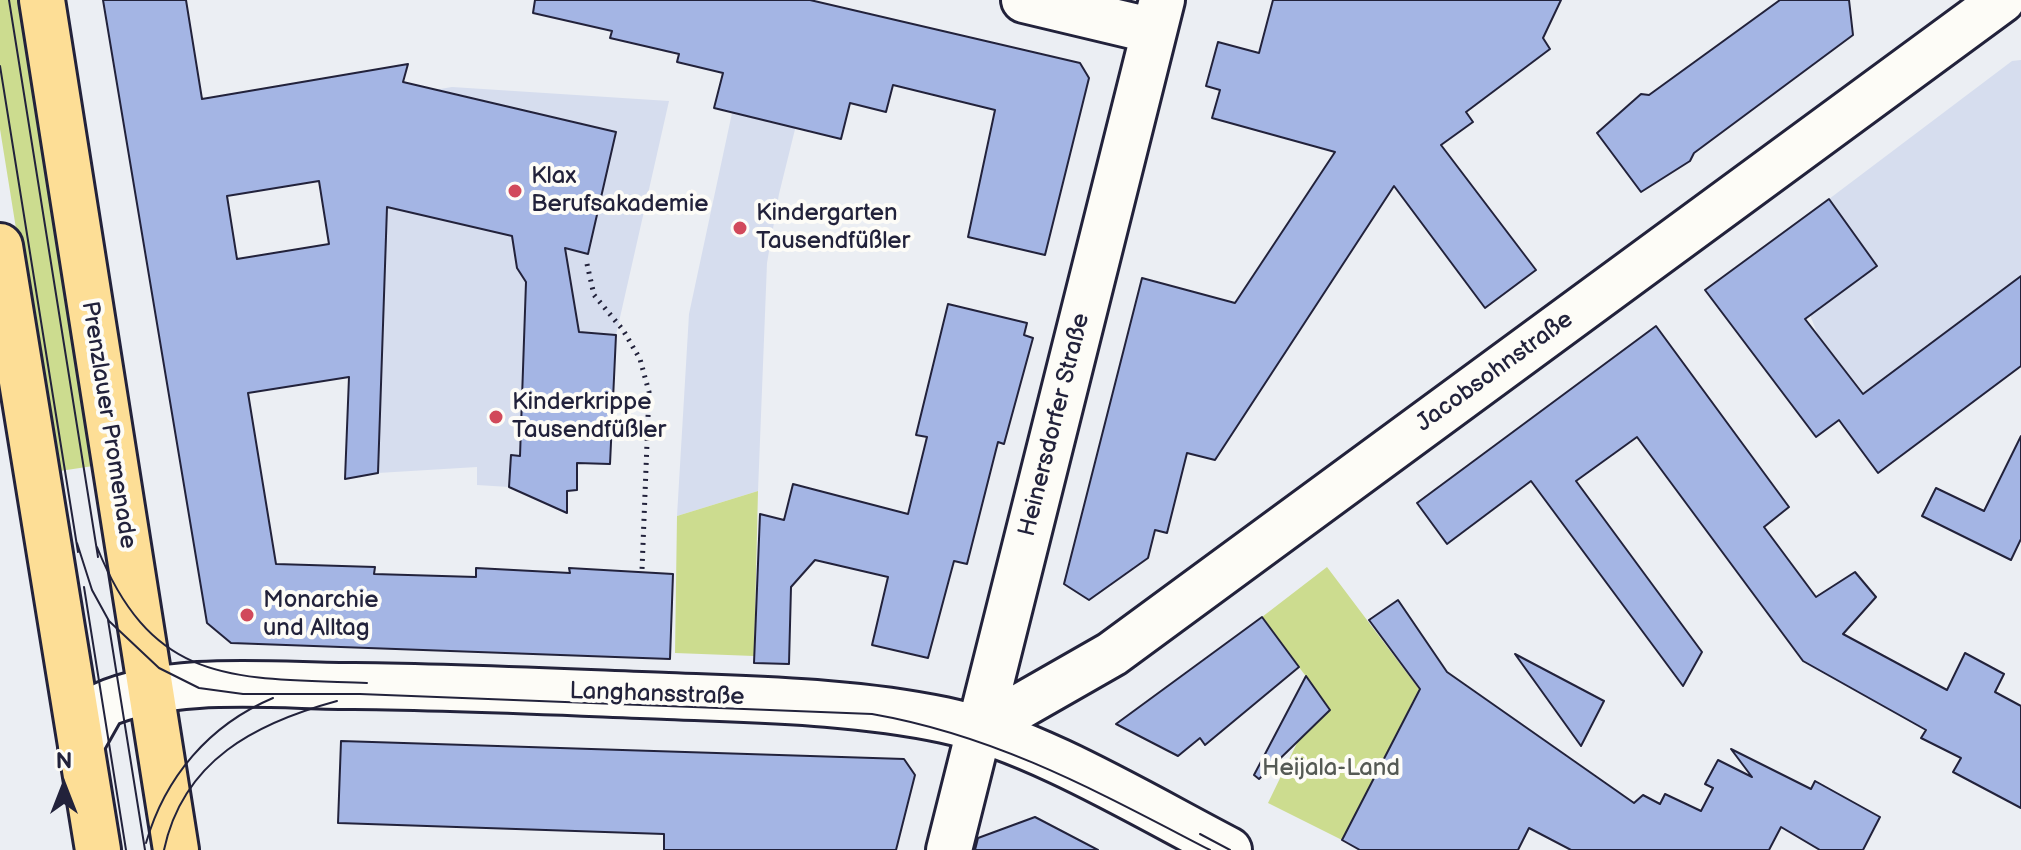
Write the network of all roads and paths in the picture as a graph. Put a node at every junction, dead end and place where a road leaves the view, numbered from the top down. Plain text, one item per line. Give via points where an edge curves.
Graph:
1 (42, 0) edge
2 (1024, 0) edge
3 (2002, 0) edge
4 (1158, 16) edge
5 (0, 246) edge
6 (587, 264) dead end
7 (642, 570) dead end
8 (149, 689) junction
9 (979, 730) junction
10 (81, 744) junction
11 (98, 850) edge
12 (176, 850) edge
13 (949, 850) edge
14 (1229, 850) edge

1 - 8 main road, Prenzlauer Promenade
2 - 4 street
3 - 9 street, Jacobsohnstraße via 1112,654
4 - 9 street, Heinersdorfer Straße
5 - 10 main road
6 - 7 path via 594,295 640,359 649,392
8 - 9 street, Langhansstraße via 481,688 839,703
8 - 10 street, Langhansstraße via 103,705
8 - 12 main road, Prenzlauer Promenade
9 - 13 street, Heinersdorfer Straße
9 - 14 street, Langhansstraße via 1061,763
10 - 11 main road

